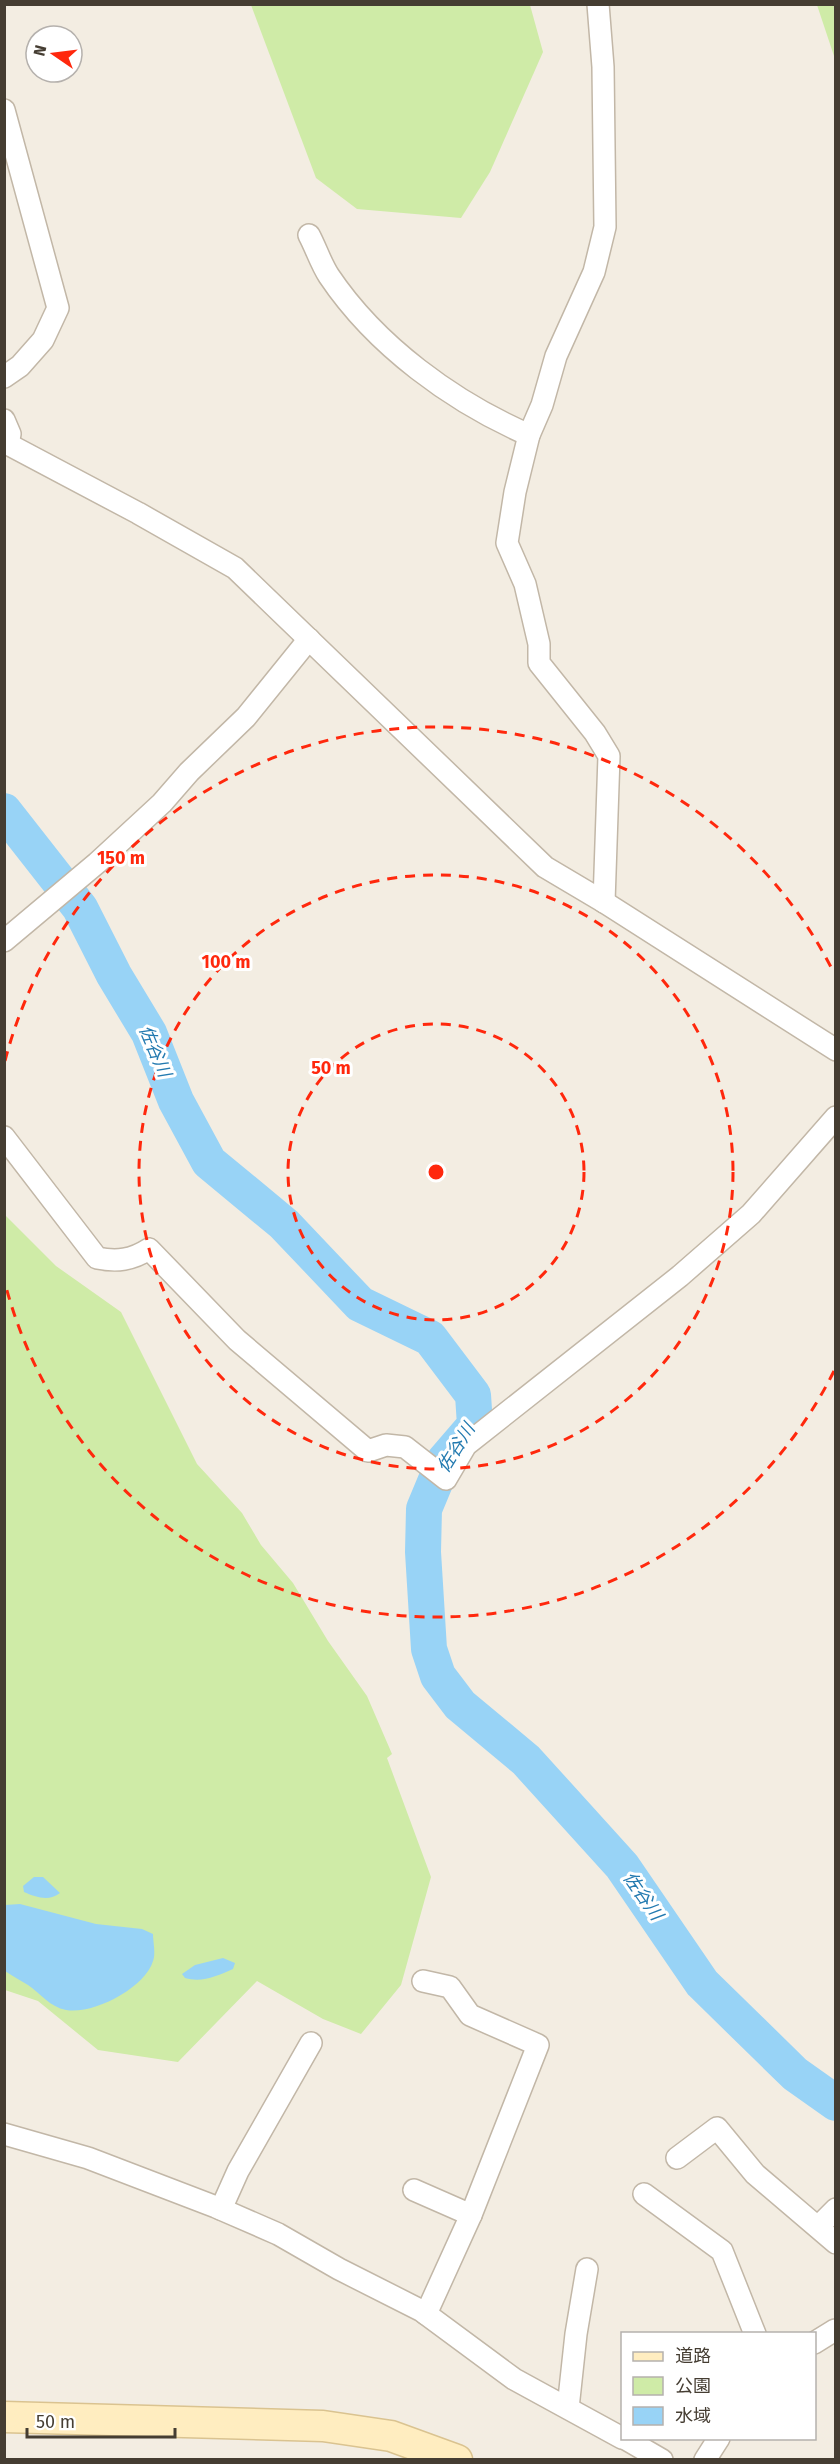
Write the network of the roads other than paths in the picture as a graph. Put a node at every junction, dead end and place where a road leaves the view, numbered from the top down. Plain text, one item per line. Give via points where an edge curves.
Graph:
1 (598, 4) edge
2 (4, 111) edge
3 (309, 235) dead end
4 (4, 376) edge
5 (4, 420) edge
6 (529, 435) junction
7 (7, 443) edge
8 (309, 639) junction
9 (604, 902) junction
10 (4, 941) edge
11 (836, 1050) edge
12 (836, 1117) edge
13 (4, 1137) edge
14 (423, 1981) dead end
15 (311, 2043) dead end
16 (4, 2134) edge
17 (677, 2158) dead end
18 (414, 2190) dead end
19 (644, 2194) dead end
20 (221, 2209) junction
21 (836, 2209) edge
22 (471, 2215) junction
23 (818, 2227) junction
24 (836, 2243) edge
25 (587, 2269) dead end
26 (426, 2314) junction
27 (835, 2330) edge
28 (754, 2332) edge
29 (816, 2342) edge
30 (568, 2408) junction
31 (4, 2417) edge
32 (621, 2437) edge
33 (626, 2440) edge
34 (718, 2440) edge
35 (655, 2458) edge
36 (457, 2460) edge
37 (705, 2460) edge

1 - 6 street via 603,66 605,227 594,272 556,356
2 - 4 street via 58,308 44,340 21,366
3 - 6 street via 328,275 357,311 401,354 452,393
5 - 7 street via 10,434
6 - 9 street via 507,543 525,584 539,644 539,663 609,756
7 - 8 street via 235,568
8 - 9 street via 545,867
8 - 10 street via 246,717 189,771 162,803
9 - 11 street
12 - 13 street via 752,1214 680,1276 466,1444 446,1479 405,1447 386,1445 368,1451 237,1340 149,1249 136,1258 97,1258
14 - 22 street via 450,1987 470,2015 538,2045
15 - 20 street via 238,2171
16 - 20 street via 88,2158
17 - 23 street via 717,2128 755,2174
18 - 22 street
19 - 28 street via 722,2251
20 - 26 street via 278,2234
21 - 23 street
22 - 26 street
23 - 24 street
25 - 30 street
26 - 30 street via 514,2379
27 - 29 street
30 - 32 street
31 - 36 main road via 323,2426 391,2436
33 - 35 street
34 - 37 street

